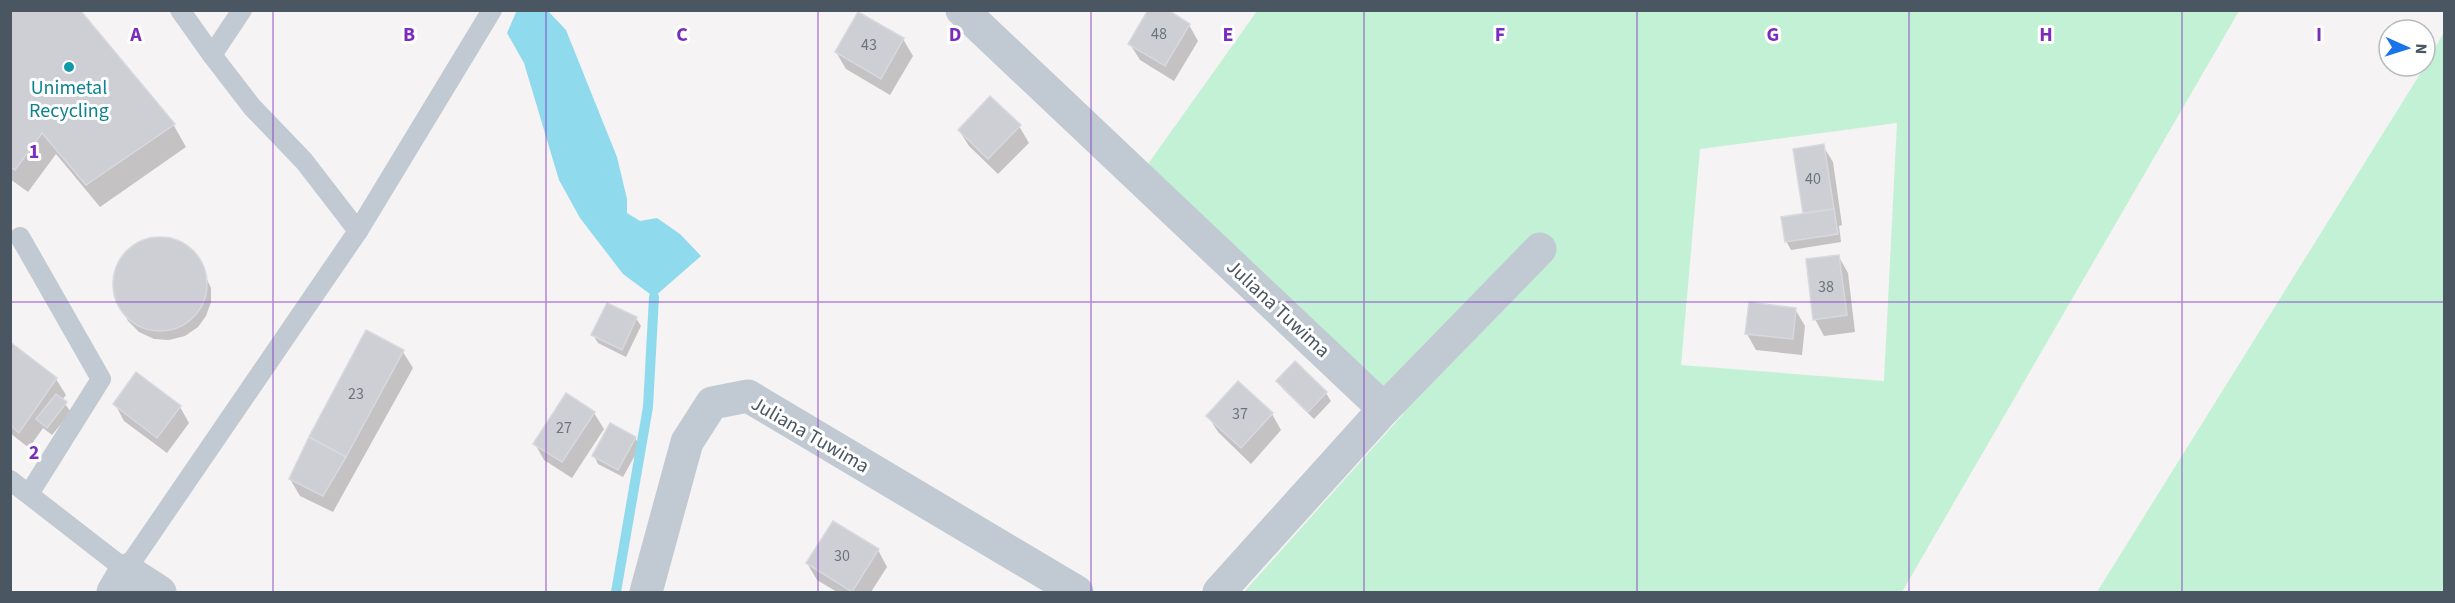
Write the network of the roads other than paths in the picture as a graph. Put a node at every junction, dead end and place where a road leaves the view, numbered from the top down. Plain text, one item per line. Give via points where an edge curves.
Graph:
1 (180, 10) edge
2 (242, 10) edge
3 (492, 10) edge
4 (962, 10) edge
5 (212, 55) junction
6 (358, 231) junction
7 (20, 237) dead end
8 (1539, 249) dead end
9 (1384, 409) junction
10 (10, 480) edge
11 (29, 494) junction
12 (119, 581) edge
13 (160, 592) edge
14 (646, 592) edge
15 (1077, 592) edge
16 (1219, 592) edge

1 - 5 lane
2 - 5 lane
3 - 6 lane
4 - 9 street, Juliana Tuwima
5 - 6 lane via 252,107 304,161
6 - 12 lane
7 - 11 lane via 101,380
8 - 9 street
9 - 16 street
10 - 11 lane
11 - 12 lane
12 - 13 street
14 - 15 street, Juliana Tuwima via 687,442 712,403 748,396

